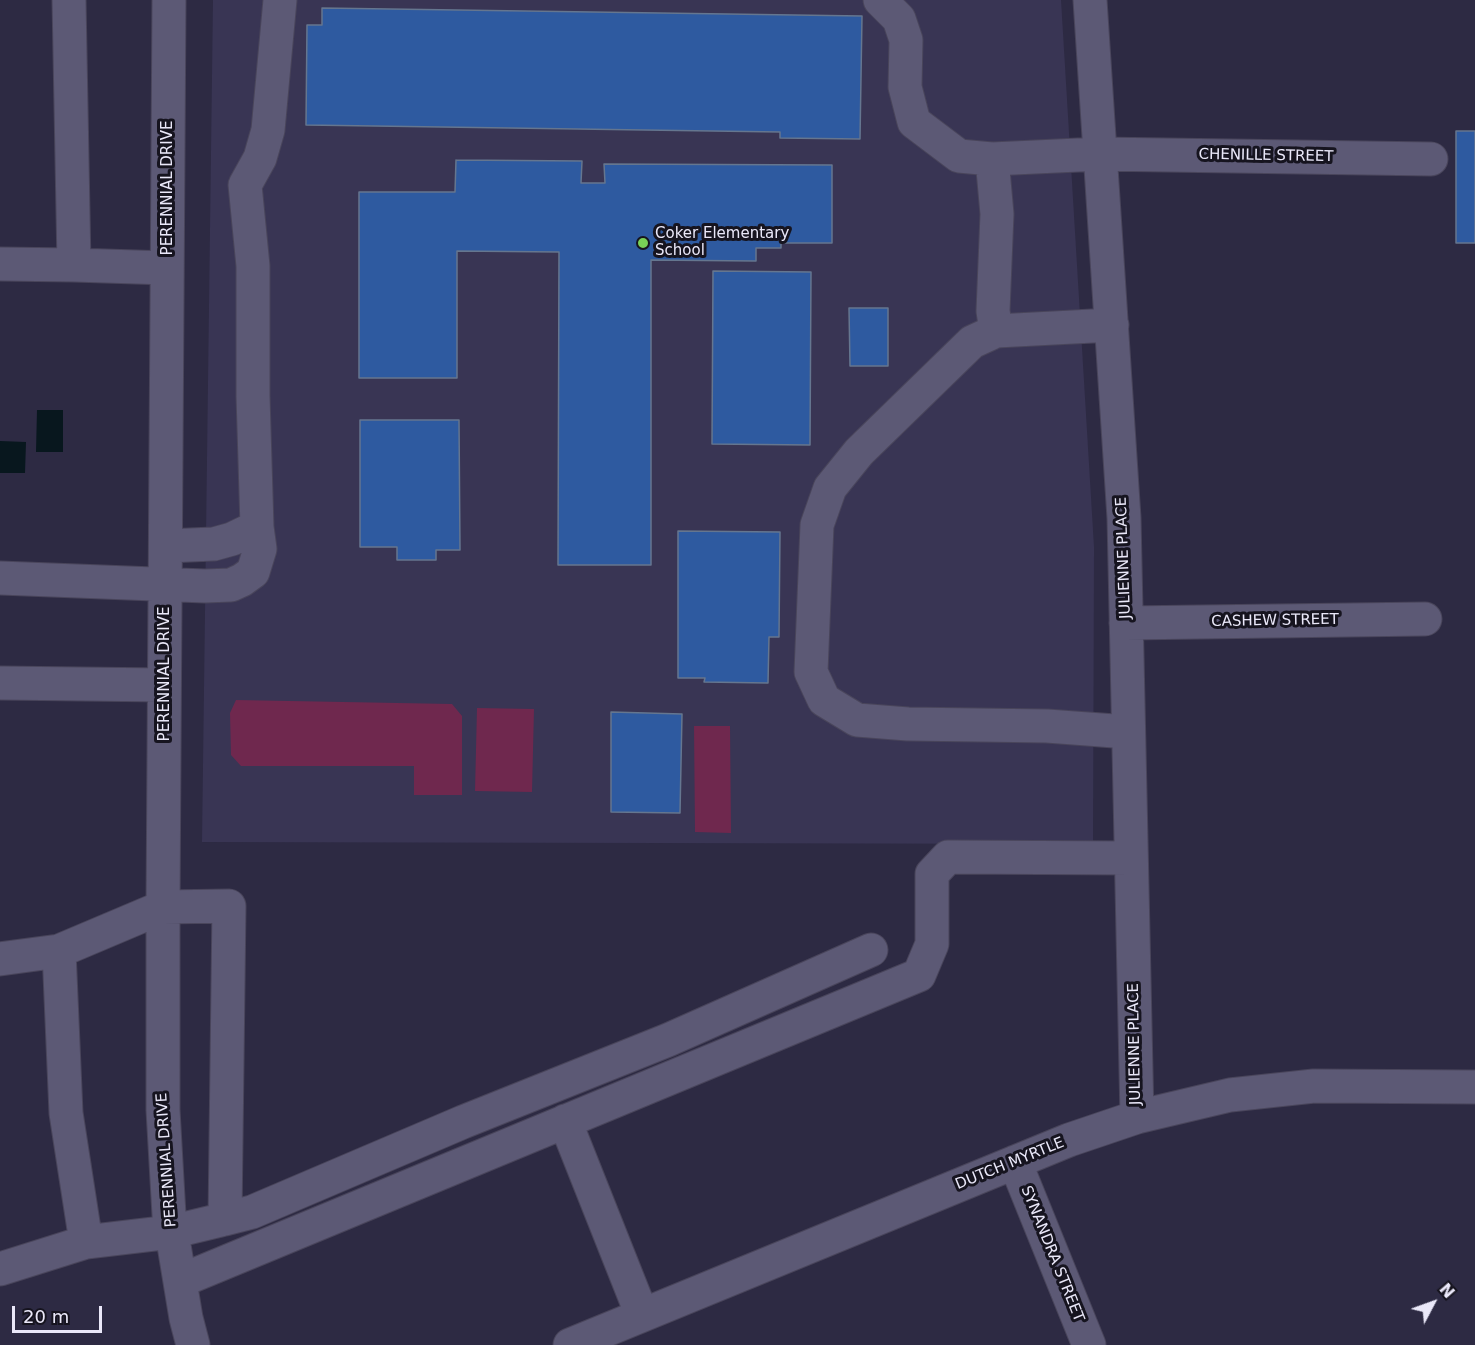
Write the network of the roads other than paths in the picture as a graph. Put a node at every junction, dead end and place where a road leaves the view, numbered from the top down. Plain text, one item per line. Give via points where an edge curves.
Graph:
1 (69, 0) edge
2 (169, 0) edge
3 (280, 0) edge
4 (880, 0) edge
5 (1090, 0) edge
6 (1100, 154) junction
7 (992, 159) junction
8 (1431, 159) dead end
9 (0, 264) edge
10 (74, 265) junction
11 (167, 268) junction
12 (1112, 325) junction
13 (996, 331) junction
14 (257, 527) junction
15 (166, 546) junction
16 (0, 578) edge
17 (165, 584) junction
18 (1425, 619) dead end
19 (1126, 623) junction
20 (0, 683) edge
21 (165, 685) junction
22 (1128, 732) junction
23 (1131, 858) junction
24 (163, 907) junction
25 (872, 950) dead end
26 (58, 951) junction
27 (0, 959) edge
28 (1475, 1087) edge
29 (1137, 1117) junction
30 (565, 1121) junction
31 (1015, 1162) junction
32 (225, 1219) junction
33 (171, 1232) junction
34 (86, 1242) junction
35 (0, 1269) edge
36 (180, 1281) junction
37 (642, 1315) junction
38 (193, 1345) edge
39 (570, 1345) edge
40 (1089, 1345) edge

1 - 10 street
2 - 11 street, PERENNIAL DRIVE
3 - 14 street via 268,130 260,158 244,185 253,266
4 - 7 street, CHENILLE STREET via 899,19 906,40 905,87 914,123 959,156
5 - 6 street, JULIENNE PLACE
6 - 7 street, CHENILLE STREET
6 - 8 street, CHENILLE STREET
6 - 12 street, JULIENNE PLACE
7 - 13 street via 997,214 993,311
9 - 10 street
10 - 11 street
11 - 15 street, PERENNIAL DRIVE
12 - 13 street
12 - 19 street, JULIENNE PLACE
13 - 22 street via 972,342 859,452 830,488 817,525 811,672 824,700 857,720
14 - 15 street via 214,544
14 - 17 street via 260,549 253,572 242,580 231,585
15 - 17 street, PERENNIAL DRIVE
16 - 17 street
17 - 21 street, PERENNIAL DRIVE
18 - 19 street, CASHEW STREET
19 - 22 street, JULIENNE PLACE
20 - 21 street
21 - 24 street, PERENNIAL DRIVE
22 - 23 street, JULIENNE PLACE
23 - 29 street, JULIENNE PLACE
23 - 30 street via 948,857 932,874 932,944 920,975
24 - 26 street
24 - 32 street via 229,906
24 - 33 street, PERENNIAL DRIVE via 163,1110
25 - 32 street via 668,1040 252,1212
26 - 27 street
26 - 34 street via 66,1113
28 - 29 street, DUTCH MYRTLE via 1314,1086 1230,1095
29 - 31 street, DUTCH MYRTLE
30 - 36 street
30 - 37 street
31 - 37 street, DUTCH MYRTLE
31 - 40 street, SYNANDRA STREET
32 - 33 street
33 - 34 street
33 - 36 street, PERENNIAL DRIVE
34 - 35 street
36 - 38 street, PERENNIAL DRIVE
37 - 39 street, DUTCH MYRTLE

